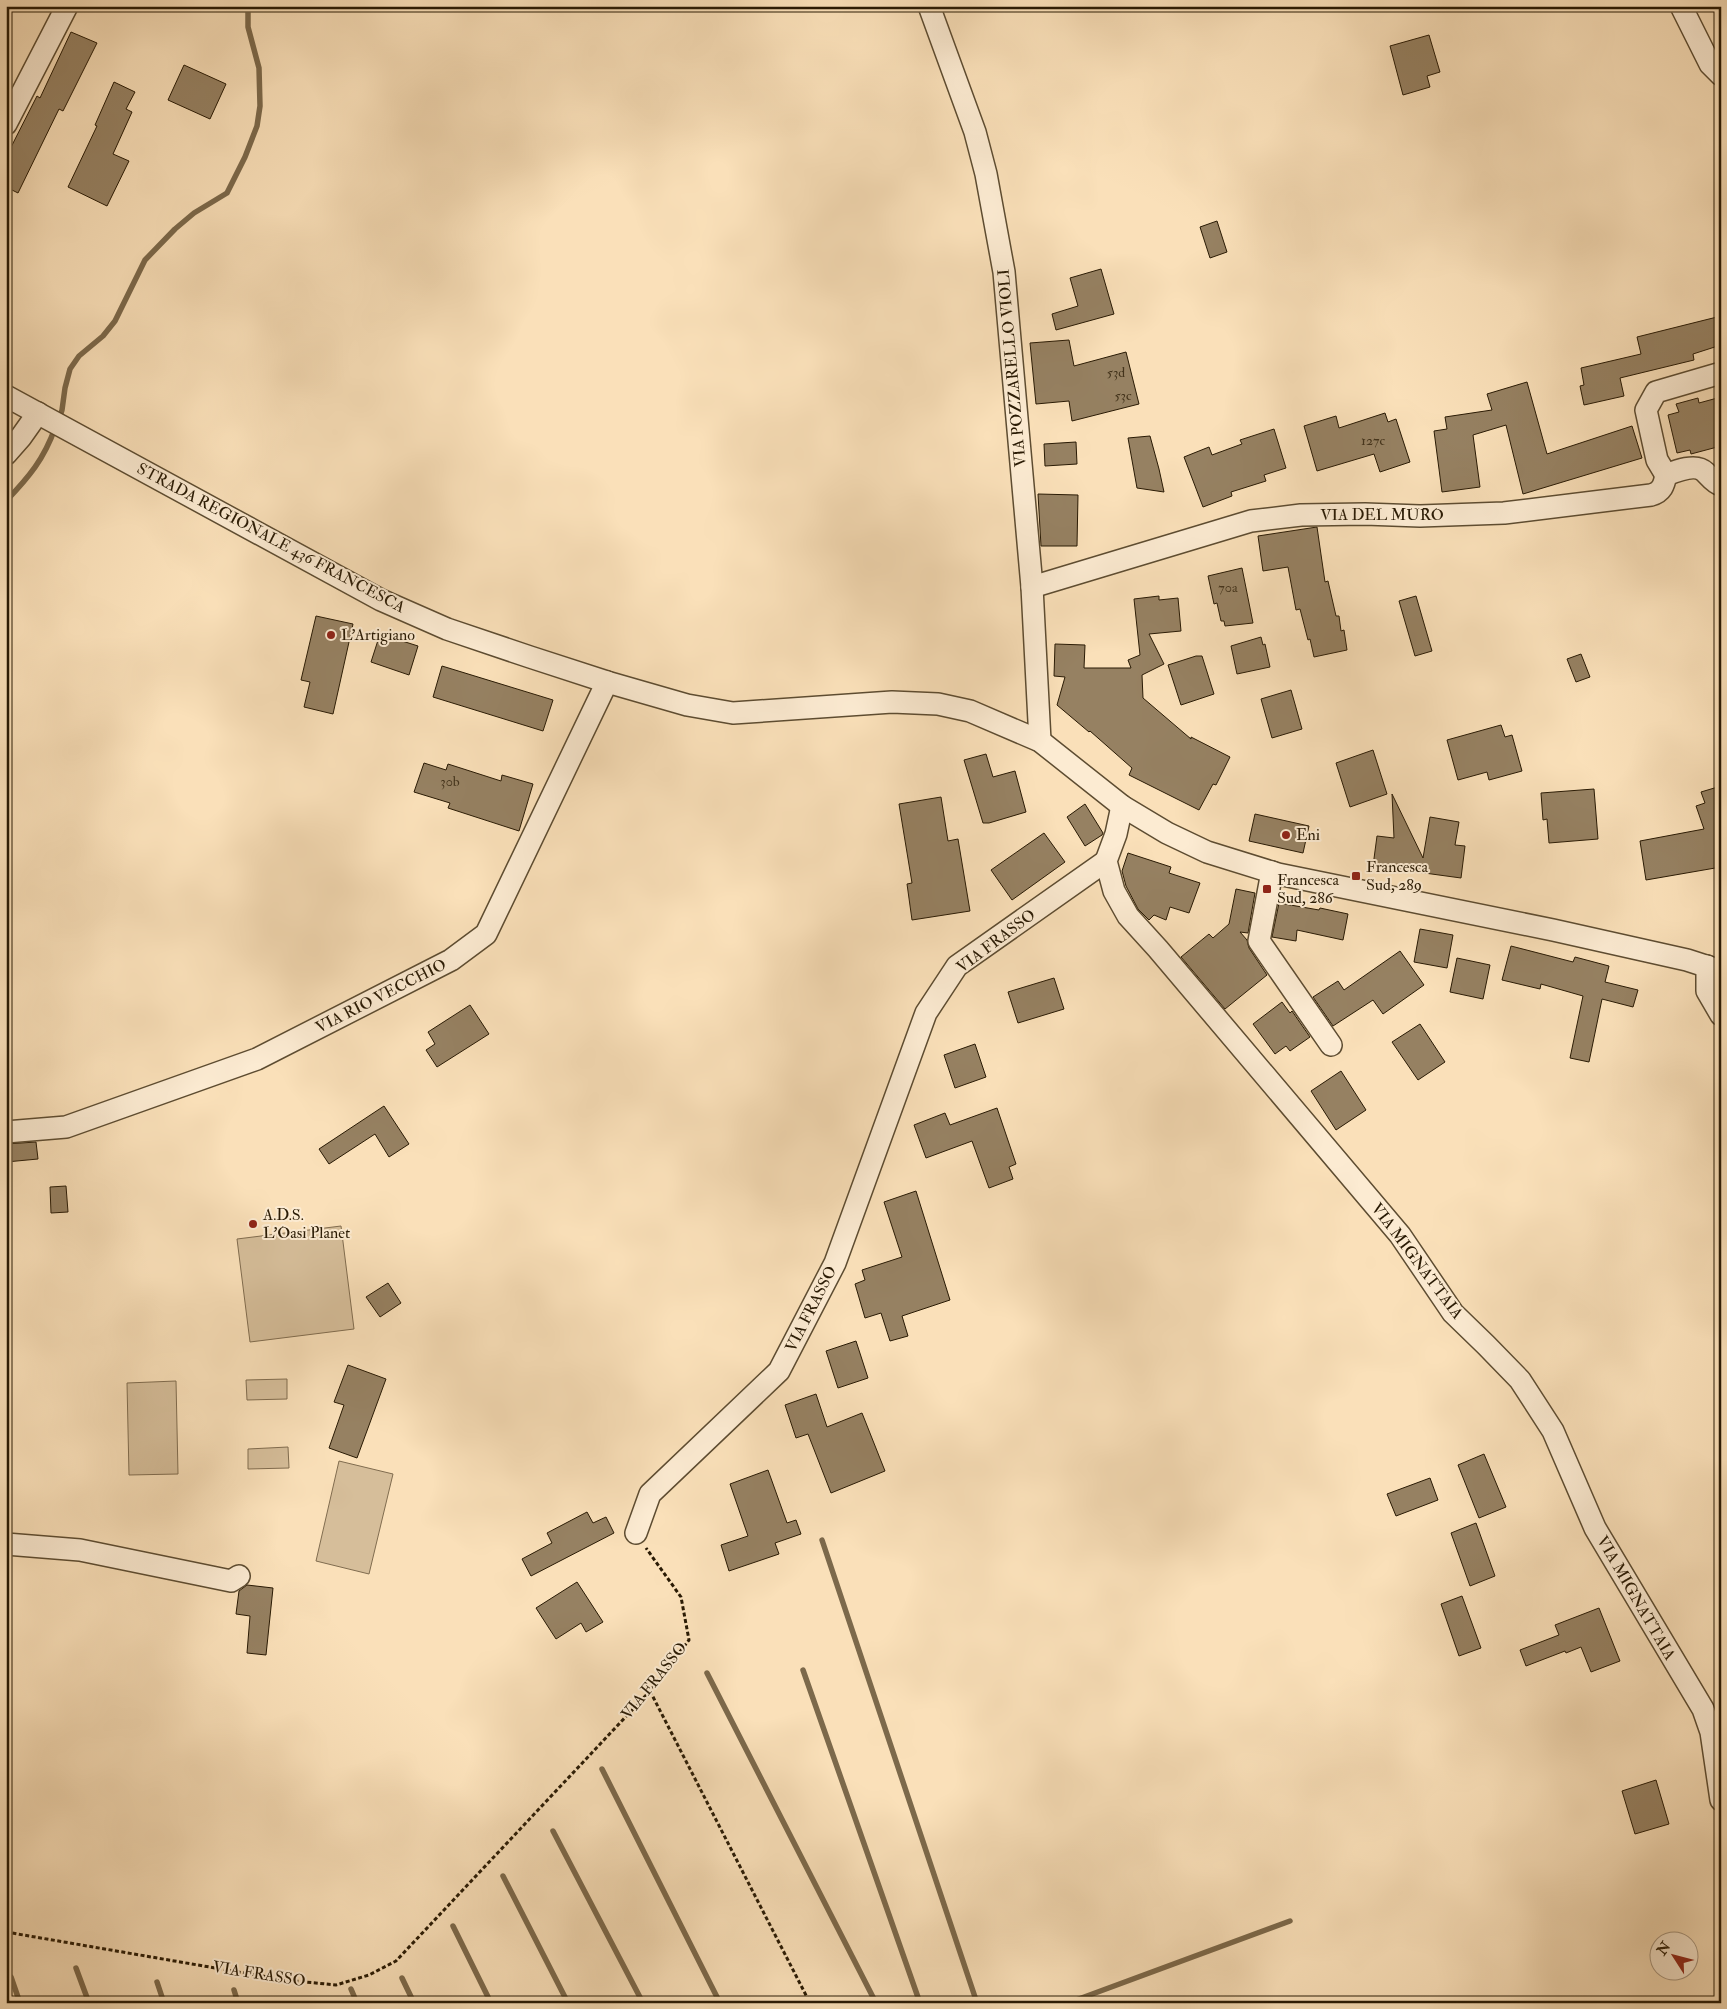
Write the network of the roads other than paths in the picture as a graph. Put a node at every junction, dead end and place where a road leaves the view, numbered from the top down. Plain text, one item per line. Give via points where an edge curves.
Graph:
1 (67, 6) edge
2 (929, 6) edge
3 (1681, 6) edge
4 (1721, 75) edge
5 (6, 124) edge
6 (1721, 373) edge
7 (6, 396) edge
8 (44, 416) junction
9 (6, 454) edge
10 (1666, 475) junction
11 (1721, 485) edge
12 (1032, 586) junction
13 (607, 682) junction
14 (1040, 740) junction
15 (1122, 806) junction
16 (1106, 861) junction
17 (1272, 872) junction
18 (1714, 968) edge
19 (1721, 1015) edge
20 (1330, 1045) dead end
21 (6, 1132) edge
22 (636, 1533) road end
23 (6, 1544) edge
24 (239, 1576) dead end
25 (1721, 1800) edge

1 - 5 street
2 - 12 street, VIA POZZARELLO VIOLI via 975,132 1002,262
3 - 4 street via 1710,64
6 - 10 street via 1656,392 1650,400 1646,410 1657,460
7 - 8 street, STRADA REGIONALE 436 FRANCESCA
8 - 9 street
8 - 13 street, STRADA REGIONALE 436 FRANCESCA via 381,600 447,629
10 - 11 street via 1696,468
10 - 12 street, VIA DEL MURO via 1663,486 1652,495 1504,513 1301,515 1251,520
12 - 14 street, VIA POZZARELLO VIOLI
13 - 14 street, STRADA REGIONALE 436 FRANCESCA via 733,713 892,702 938,704 970,710
13 - 21 street, VIA RIO VECCHIO via 486,934 451,960 257,1059 66,1127
14 - 15 street, STRADA REGIONALE 436 FRANCESCA
15 - 16 street
15 - 17 street, STRADA REGIONALE 436 FRANCESCA via 1207,852
16 - 22 street, VIA FRASSO via 957,966 926,1013 835,1262 779,1371 650,1494
16 - 25 street, VIA MIGNATTAIA via 1114,891 1128,916 1400,1235 1453,1313 1520,1380 1553,1431 1596,1528 1702,1709 1711,1732
17 - 18 street, STRADA REGIONALE 436 FRANCESCA via 1553,930
17 - 20 street via 1259,941
18 - 19 street via 1707,991
23 - 24 street via 80,1550 231,1582

